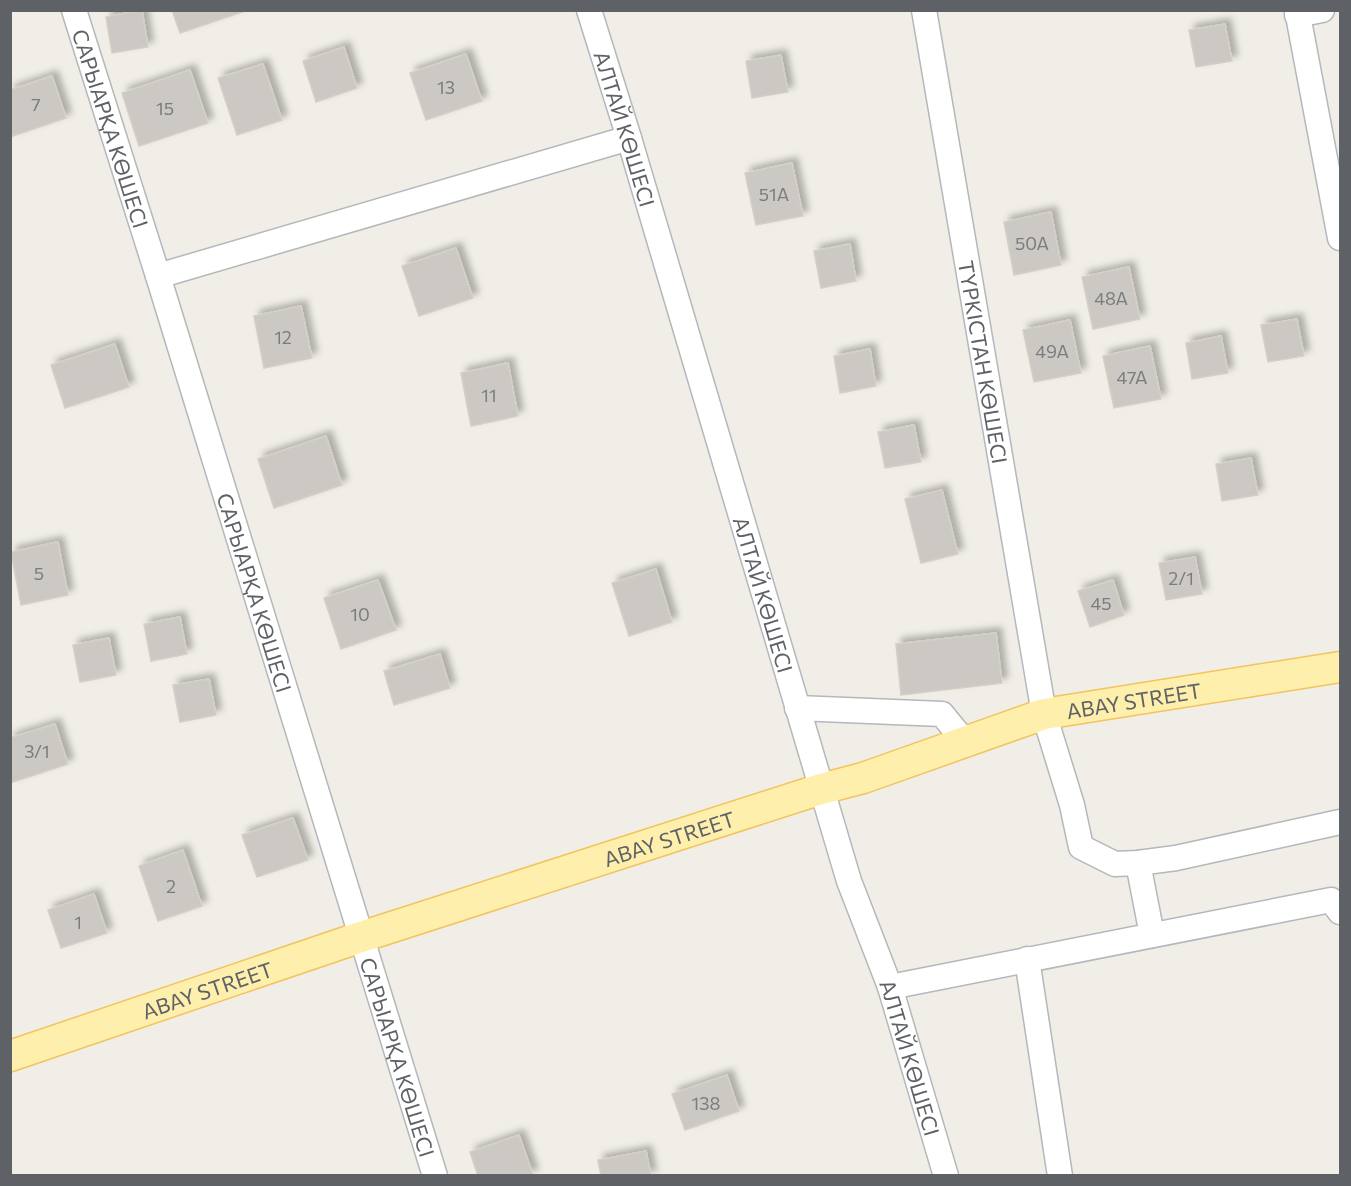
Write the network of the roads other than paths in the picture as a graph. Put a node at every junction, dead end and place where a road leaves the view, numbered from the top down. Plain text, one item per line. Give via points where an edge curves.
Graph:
1 (74, 10) edge
2 (589, 10) edge
3 (924, 10) edge
4 (1322, 10) edge
5 (1297, 13) edge
6 (629, 138) junction
7 (1341, 238) edge
8 (158, 276) junction
9 (1341, 667) edge
10 (797, 708) junction
11 (1044, 714) junction
12 (965, 742) junction
13 (821, 789) junction
14 (1341, 822) edge
15 (1138, 863) junction
16 (1341, 912) edge
17 (1152, 935) junction
18 (362, 937) junction
19 (1027, 959) junction
20 (890, 987) junction
21 (10, 1056) edge
22 (435, 1176) edge
23 (946, 1176) edge
24 (1060, 1176) edge

1 - 8 street, САРЫАРҚА КӨШЕСІ
2 - 6 street, АЛТАЙ КӨШЕСІ
3 - 11 street, ТҮРКІСТАН КӨШЕСІ
4 - 5 street
5 - 7 street
6 - 8 street
6 - 10 street, АЛТАЙ КӨШЕСІ
8 - 18 street, САРЫАРҚА КӨШЕСІ
9 - 11 main road, ABAY STREET
10 - 12 street via 942,714
10 - 13 street, АЛТАЙ КӨШЕСІ
11 - 12 main road, ABAY STREET
11 - 15 street, ТҮРКІСТАН КӨШЕСІ via 1082,847 1115,864
12 - 13 main road, ABAY STREET
13 - 18 main road, ABAY STREET
13 - 20 street, АЛТАЙ КӨШЕСІ via 849,881
14 - 15 street, ТҮРКІСТАН КӨШЕСІ
15 - 17 street
16 - 17 street via 1331,900
17 - 19 street
18 - 21 main road, ABAY STREET
18 - 22 street, САРЫАРҚА КӨШЕСІ
19 - 20 street
19 - 24 street
20 - 23 street, АЛТАЙ КӨШЕСІ

